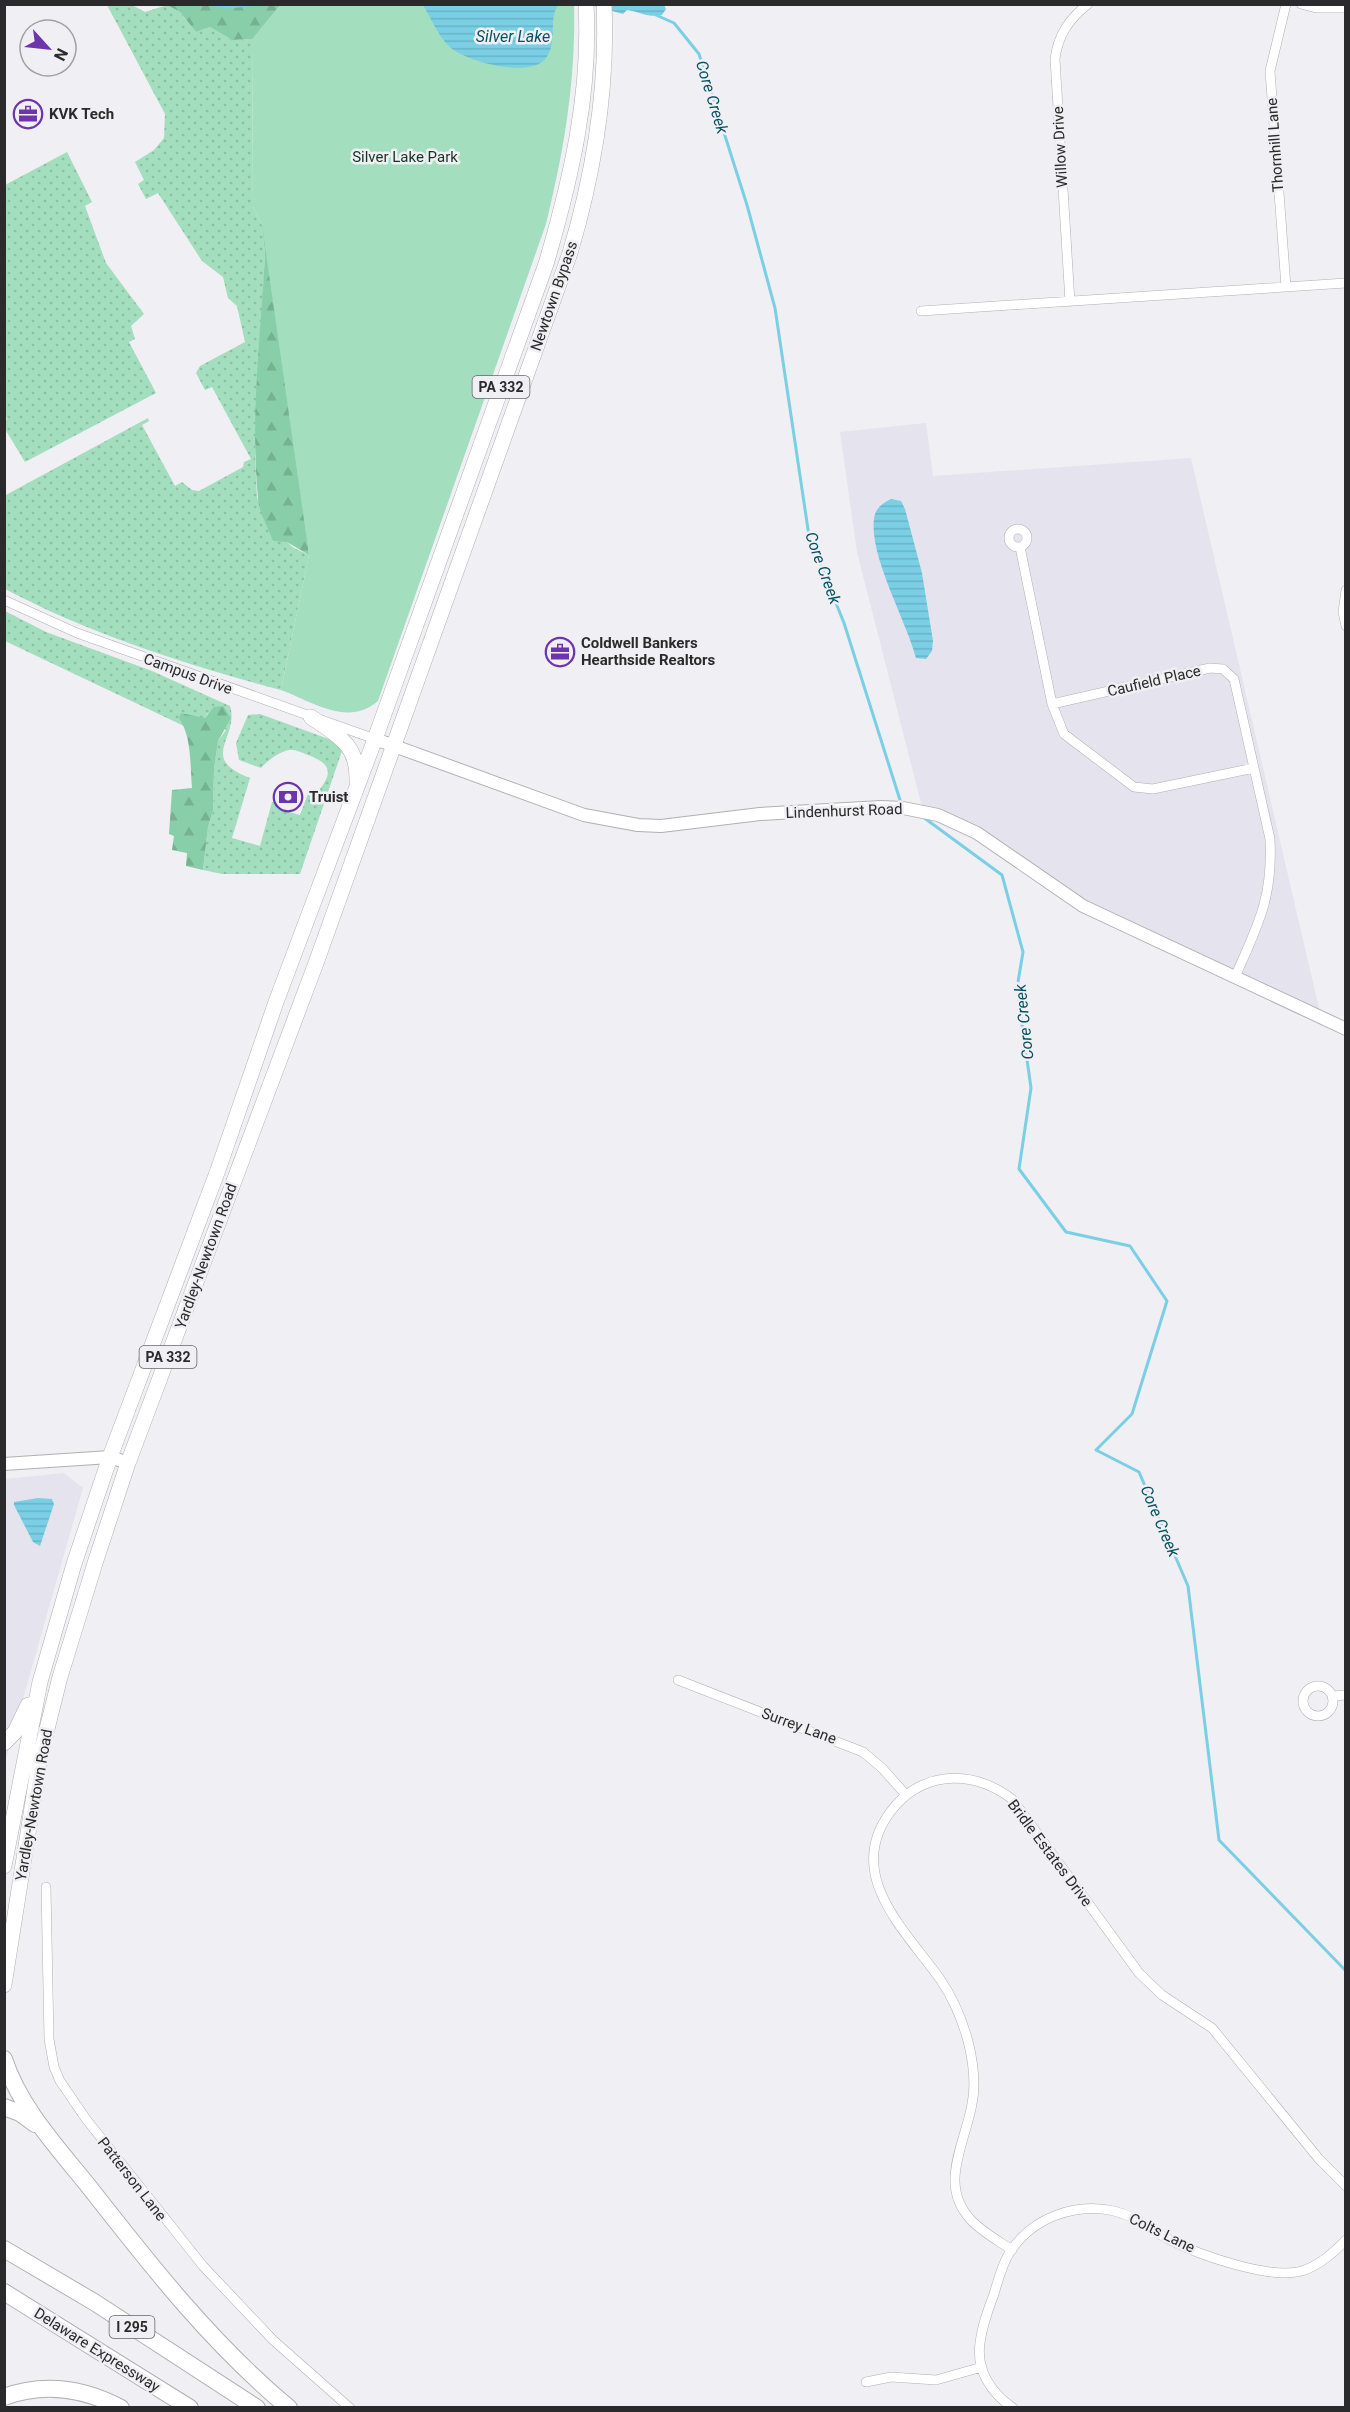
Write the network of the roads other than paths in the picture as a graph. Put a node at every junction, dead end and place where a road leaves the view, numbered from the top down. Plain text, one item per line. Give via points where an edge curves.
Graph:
1 (586, 4) edge
2 (604, 4) edge
3 (1088, 4) edge
4 (1286, 4) edge
5 (1301, 4) edge
6 (1346, 8) edge
7 (1346, 283) edge
8 (1286, 287) junction
9 (1070, 302) junction
10 (921, 311) dead end
11 (1020, 548) dead end
12 (1346, 590) edge
13 (4, 600) edge
14 (1346, 626) edge
15 (1052, 704) junction
16 (311, 717) junction
17 (375, 739) junction
18 (393, 746) junction
19 (1254, 768) junction
20 (357, 784) junction
21 (1235, 977) junction
22 (1346, 1029) edge
23 (110, 1457) junction
24 (128, 1463) junction
25 (4, 1464) edge
26 (62, 1606) junction
27 (678, 1680) dead end
28 (1346, 1695) edge
29 (1333, 1696) dead end
30 (4, 1743) edge
31 (906, 1796) junction
32 (4, 1806) edge
33 (10, 1837) junction
34 (4, 1866) edge
35 (46, 1887) dead end
36 (4, 1985) edge
37 (4, 2059) edge
38 (4, 2107) edge
39 (46, 2132) junction
40 (1346, 2186) edge
41 (1346, 2240) edge
42 (4, 2249) edge
43 (1012, 2250) junction
44 (9, 2296) edge
45 (982, 2367) junction
46 (866, 2382) dead end
47 (4, 2397) edge
48 (121, 2408) edge
49 (190, 2408) edge
50 (257, 2408) edge
51 (289, 2408) edge
52 (350, 2408) edge
53 (1013, 2408) edge

1 - 17 highway, Newtown Bypass / PA 332 via 583,102 561,212 530,310
2 - 18 highway, Newtown Bypass / PA 332 via 601,112 582,210 545,325
3 - 9 street, Willow Drive via 1060,35 1055,59
4 - 8 street, Thornhill Lane via 1270,71
5 - 6 street
7 - 8 street
8 - 9 street
9 - 10 street
11 - 15 street
12 - 14 street
13 - 16 street, Campus Drive via 77,633
15 - 19 street via 1064,734 1134,787 1153,789
15 - 19 street, Caufield Place via 1210,668 1222,669 1234,679
16 - 17 street, Campus Drive
16 - 20 highway via 350,747 355,756
17 - 18 street, Lindenhurst Road
17 - 20 highway, Yardley-Newtown Road / PA 332
18 - 21 street, Lindenhurst Road via 584,815 638,825 661,826 760,814 903,808 923,811 977,832 1083,906
18 - 24 highway, Yardley-Newtown Road / PA 332 via 312,974
19 - 21 street, Caufield Place via 1270,839 1269,893
20 - 23 highway, Yardley-Newtown Road / PA 332
21 - 22 street, Lindenhurst Road
23 - 24 street
23 - 25 street
23 - 26 highway, Yardley-Newtown Road / PA 332
24 - 36 highway, Yardley-Newtown Road / PA 332 via 77,1618 40,1757
26 - 30 highway via 47,1636 27,1710
26 - 33 highway, Yardley-Newtown Road / PA 332 via 40,1683
27 - 31 street, Surrey Lane via 863,1752
28 - 29 street
31 - 40 street, Bridle Estates Drive via 930,1782 960,1778 992,1786 1012,1799 1139,1973 1162,1995 1212,2028 1319,2159
31 - 43 street, Bridle Estates Drive via 889,1814 878,1837 875,1877 886,1906 956,2006 969,2043 973,2094 954,2174 958,2201 972,2221
32 - 33 highway
33 - 34 highway, Yardley-Newtown Road / PA 332
35 - 52 street, Patterson Lane via 50,2052 60,2080 106,2145 203,2266 273,2340
37 - 39 highway via 24,2102
38 - 39 highway via 20,2113
39 - 51 highway via 188,2310
41 - 43 street, Colts Lane via 1307,2269 1273,2272 1172,2241 1114,2211 1077,2209 1036,2226
42 - 50 highway, I 295 via 94,2302
43 - 45 street, Colts Lane via 980,2341
44 - 49 highway, Delaware Expressway / I 295
45 - 46 street via 936,2380 891,2377
45 - 53 street, Colts Lane via 990,2387
47 - 48 highway via 32,2389 66,2389

